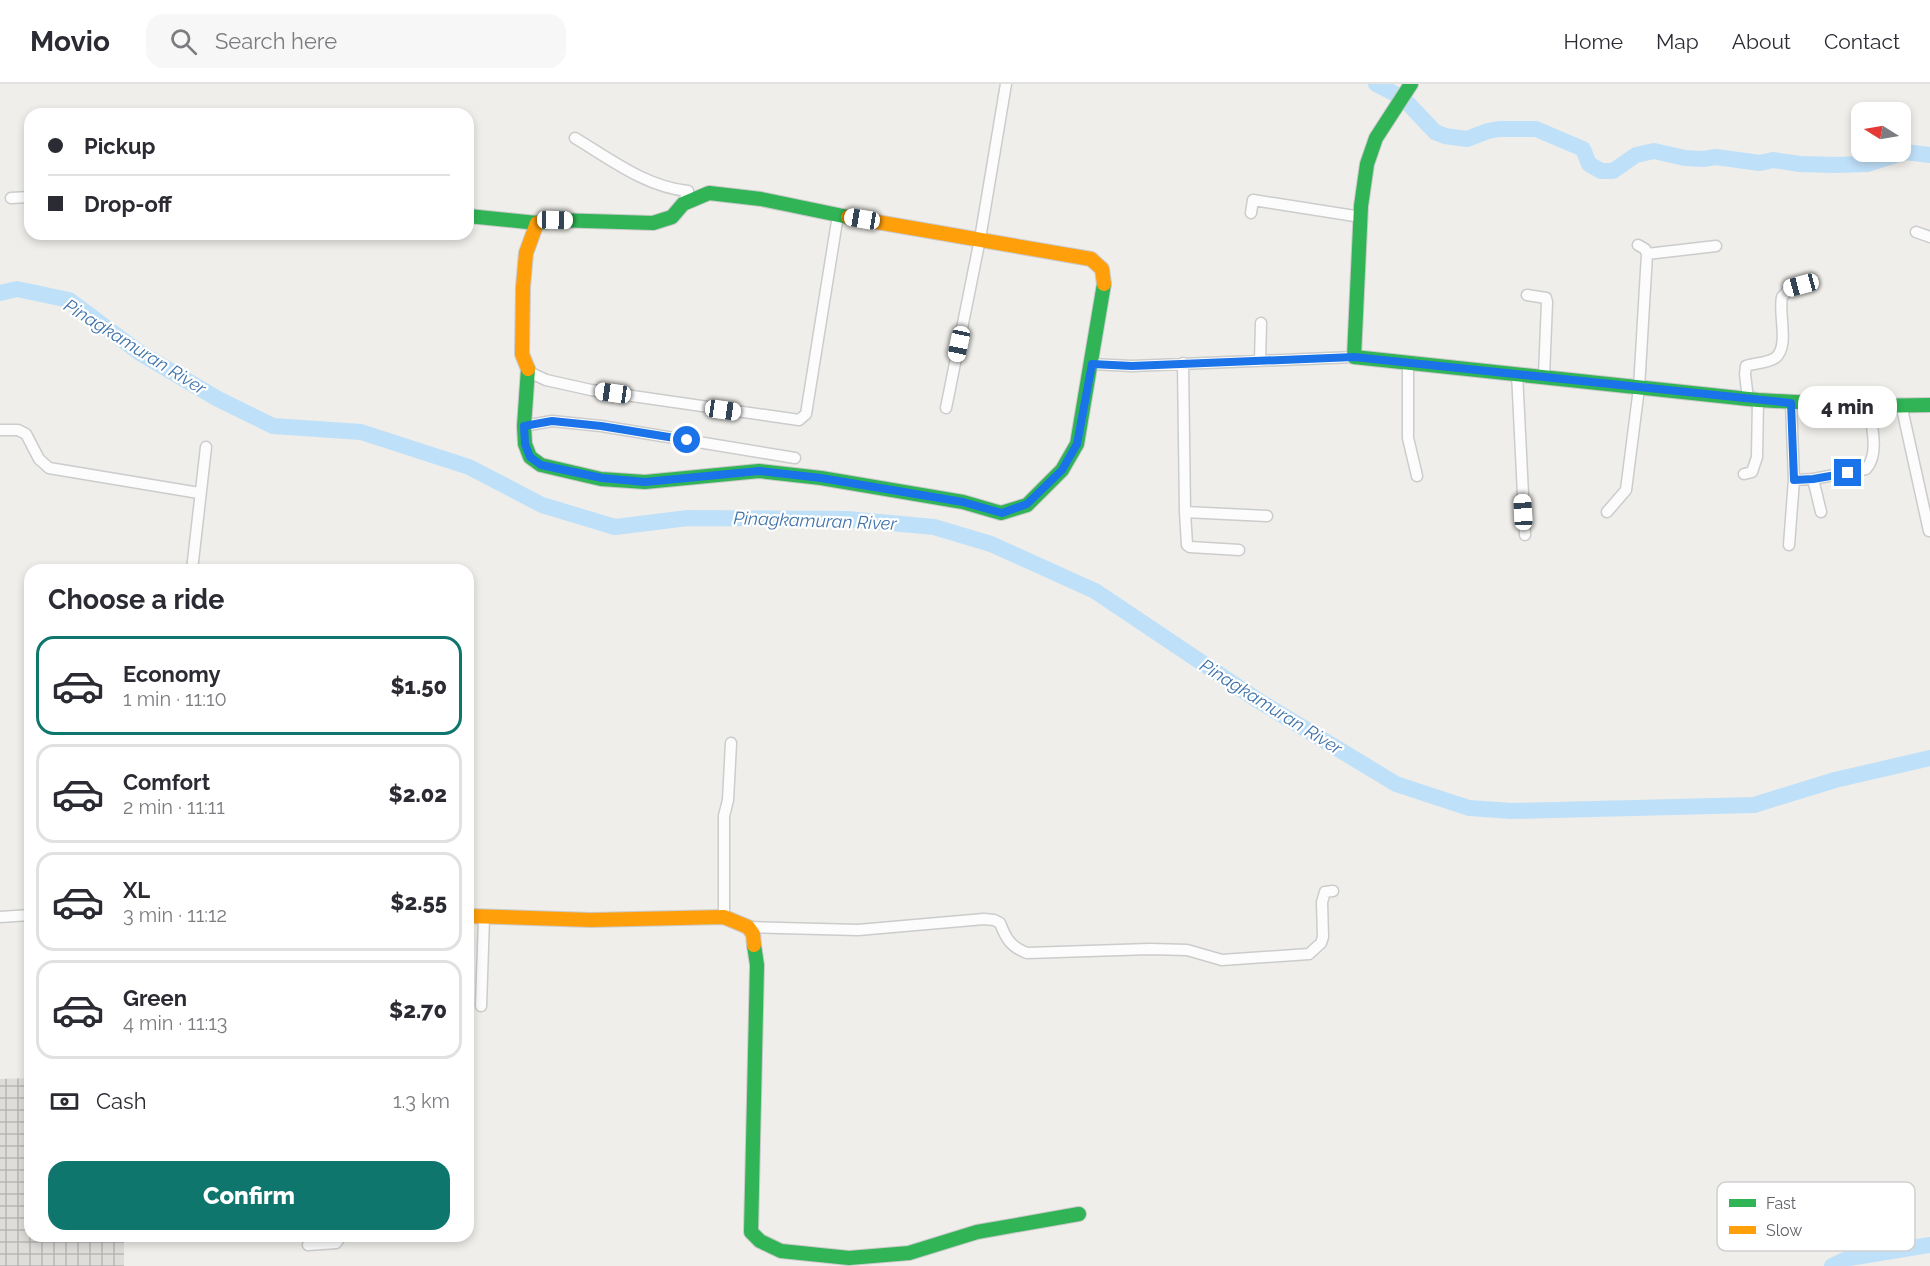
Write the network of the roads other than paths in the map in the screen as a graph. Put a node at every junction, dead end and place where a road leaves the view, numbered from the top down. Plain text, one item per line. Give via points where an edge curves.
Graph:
1 (1006, 84) edge
2 (1411, 84) edge
3 (575, 138) dead end
4 (24, 197) edge
5 (11, 198) dead end
6 (683, 204) junction
7 (1251, 213) dead end
8 (838, 215) junction
9 (474, 217) edge
10 (1361, 217) junction
11 (537, 224) junction
12 (1916, 232) dead end
13 (1930, 237) edge
14 (980, 239) junction
15 (1638, 245) dead end
16 (1716, 246) dead end
17 (1647, 254) junction
18 (1801, 285) dead end
19 (1527, 295) dead end
20 (1261, 323) dead end
21 (1354, 357) junction
22 (1260, 361) junction
23 (1184, 363) junction
24 (1408, 363) junction
25 (1092, 364) junction
26 (529, 372) junction
27 (1517, 373) junction
28 (1544, 376) junction
29 (1639, 387) junction
30 (1753, 400) junction
31 (1791, 403) junction
32 (1901, 405) junction
33 (1930, 405) edge
34 (1869, 406) junction
35 (946, 408) dead end
36 (524, 426) junction
37 (0, 430) edge
38 (206, 447) dead end
39 (795, 458) dead end
40 (1744, 474) dead end
41 (1417, 476) dead end
42 (1813, 479) junction
43 (1794, 480) junction
44 (199, 493) junction
45 (1185, 512) junction
46 (1607, 512) dead end
47 (1821, 512) dead end
48 (1267, 516) dead end
49 (1929, 531) edge
50 (1524, 535) dead end
51 (1789, 545) dead end
52 (1239, 550) dead end
53 (193, 564) edge
54 (732, 743) dead end
55 (1333, 891) dead end
56 (24, 915) edge
57 (0, 916) edge
58 (474, 917) edge
59 (724, 917) junction
60 (484, 918) junction
61 (748, 927) junction
62 (481, 1006) dead end
63 (1079, 1214) dead end
64 (337, 1242) edge
65 (308, 1245) dead end

1 - 14 street
2 - 10 street via 1376,138 1367,164
3 - 6 street via 647,180 688,191
4 - 5 street
6 - 8 street via 709,193
6 - 11 street via 672,217 653,223 555,220
7 - 10 street via 1253,200
8 - 14 street
8 - 26 street via 806,414 799,420 591,390
9 - 11 street
10 - 21 street
11 - 26 street via 526,253 523,287 522,354
12 - 13 street
14 - 25 street via 1091,259 1102,269 1104,282
14 - 35 street
15 - 17 street
16 - 17 street
17 - 29 street
18 - 30 street via 1789,289 1782,297 1783,334 1777,356 1745,369
19 - 28 street via 1546,298 1547,302
20 - 22 street
21 - 22 street
21 - 24 street
22 - 23 street
23 - 25 street
23 - 45 street
24 - 27 street
24 - 41 street via 1408,438
25 - 36 street via 1077,444 1062,470 1027,504 1002,513 951,500 759,471 645,482 602,478 541,465 530,457
26 - 36 street
27 - 28 street
27 - 50 street
28 - 29 street
29 - 30 street
29 - 46 street via 1626,490
30 - 31 street
30 - 40 street via 1757,457 1752,472
31 - 34 street
31 - 43 street
32 - 33 street
32 - 34 street
32 - 49 street
34 - 42 street via 1874,447 1870,465
36 - 39 street via 552,421 601,426
37 - 44 street via 26,434 39,459 49,468
38 - 44 street
42 - 43 street
42 - 47 street
43 - 51 street
44 - 53 street
45 - 48 street
45 - 52 street via 1187,545
54 - 59 street via 724,816
55 - 61 street via 1325,892 1322,902 1321,943 1309,954 1242,960 1222,960 1187,950 1027,953 1015,949 1005,938 1000,923 984,919 858,930
56 - 57 street
58 - 60 street
59 - 60 street
59 - 61 street
60 - 62 street
61 - 63 street via 753,934 757,965 751,1232 760,1241 781,1251 849,1258 909,1253 977,1232
64 - 65 street

